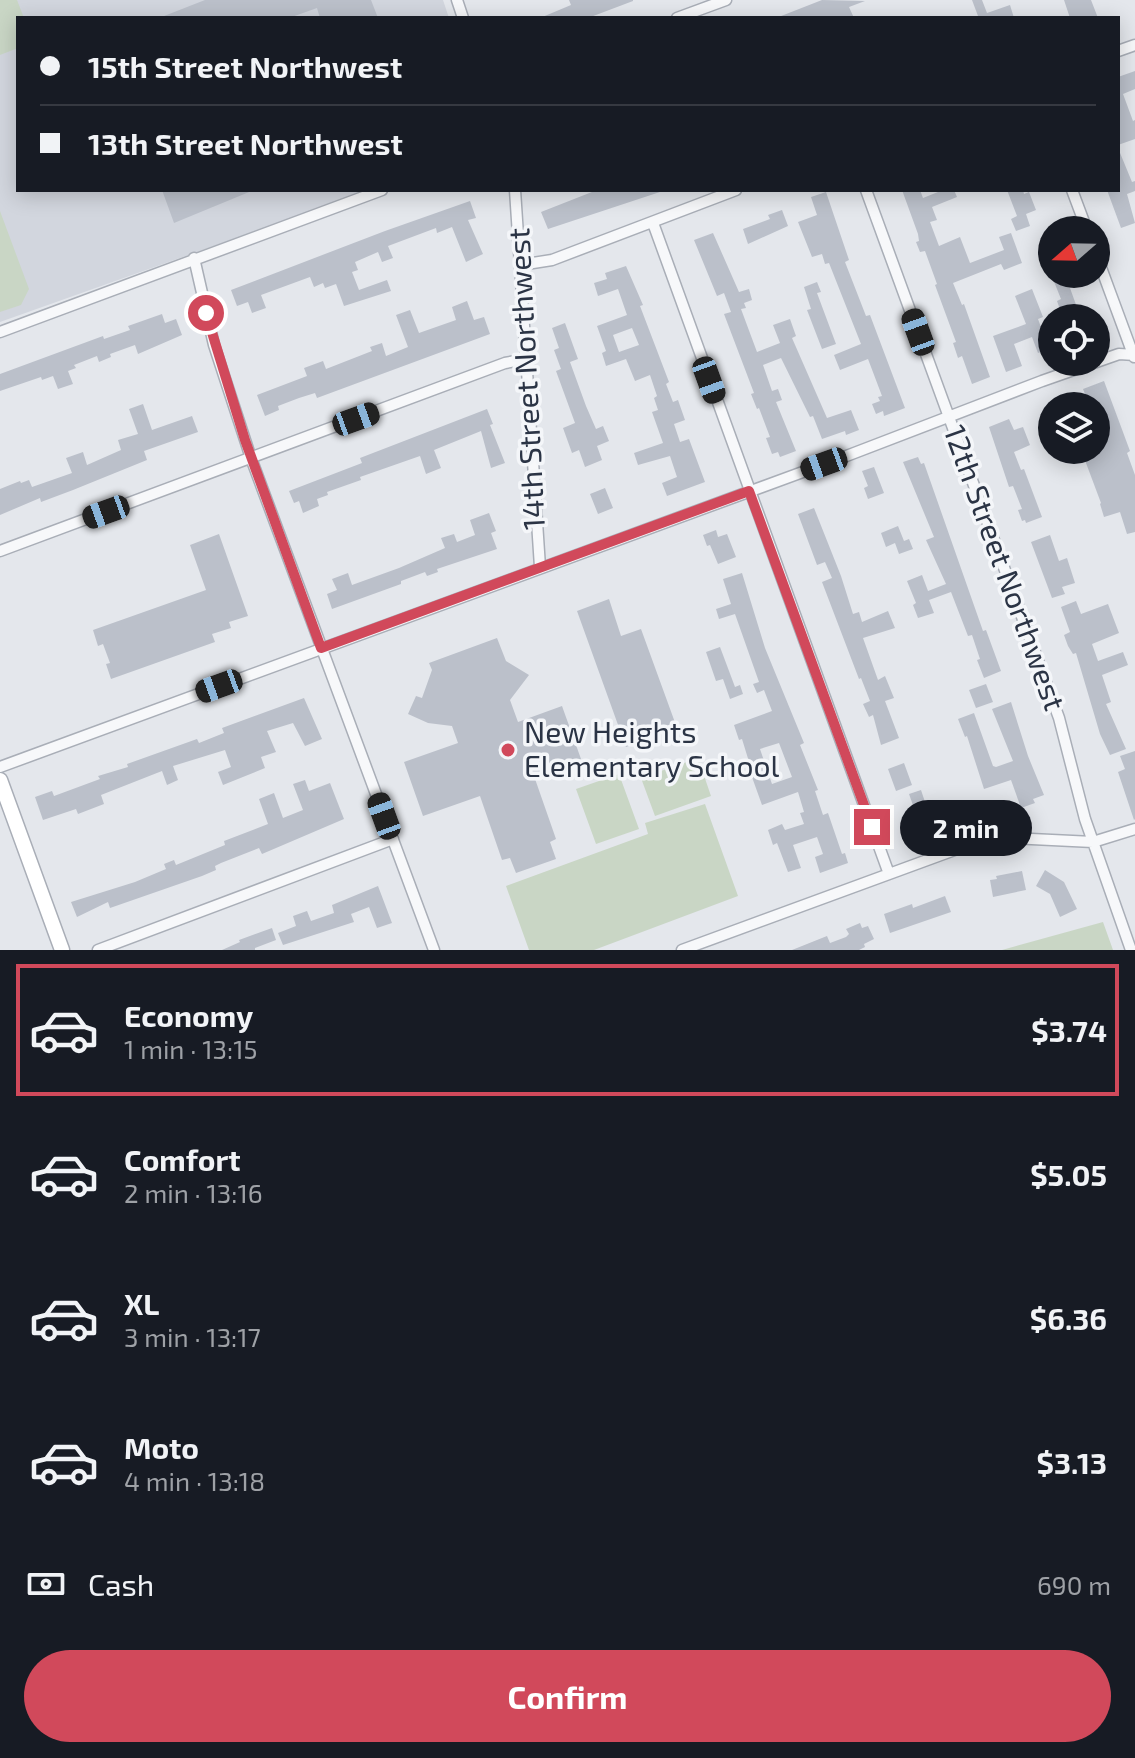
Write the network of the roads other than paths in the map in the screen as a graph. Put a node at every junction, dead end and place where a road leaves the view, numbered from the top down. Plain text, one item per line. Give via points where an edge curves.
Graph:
1 (726, 0) edge
2 (682, 16) edge
3 (376, 192) edge
4 (515, 192) edge
5 (731, 192) edge
6 (867, 192) edge
7 (1073, 192) edge
8 (1082, 216) edge
9 (653, 223) junction
10 (194, 258) junction
11 (520, 265) junction
12 (1109, 288) edge
13 (0, 332) edge
14 (1134, 356) edge
15 (526, 359) junction
16 (949, 417) junction
17 (251, 458) junction
18 (749, 491) junction
19 (0, 551) edge
20 (540, 567) junction
21 (321, 648) junction
22 (0, 767) edge
23 (0, 780) edge
24 (1135, 829) edge
25 (393, 839) junction
26 (1093, 842) junction
27 (889, 874) junction
28 (62, 950) edge
29 (98, 950) edge
30 (434, 950) edge
31 (682, 950) edge
32 (1131, 950) edge

1 - 2 street
3 - 10 street
4 - 11 street, 14th Street Northwest
5 - 9 street
6 - 16 street, 12th Street Northwest
7 - 8 street
9 - 11 street via 552,260
9 - 18 street
10 - 13 street
10 - 17 street
11 - 15 street, 14th Street Northwest
12 - 14 street
14 - 16 street via 1119,354
15 - 17 street
15 - 20 street, 14th Street Northwest
16 - 18 street
16 - 26 street, 12th Street Northwest via 1059,718
17 - 19 street
17 - 21 street
18 - 20 street
18 - 27 street
20 - 21 street
21 - 22 street
21 - 25 street
23 - 28 street
24 - 26 street
25 - 29 street
25 - 30 street
26 - 27 street via 990,837
26 - 32 street, 12th Street Northwest
27 - 31 street

